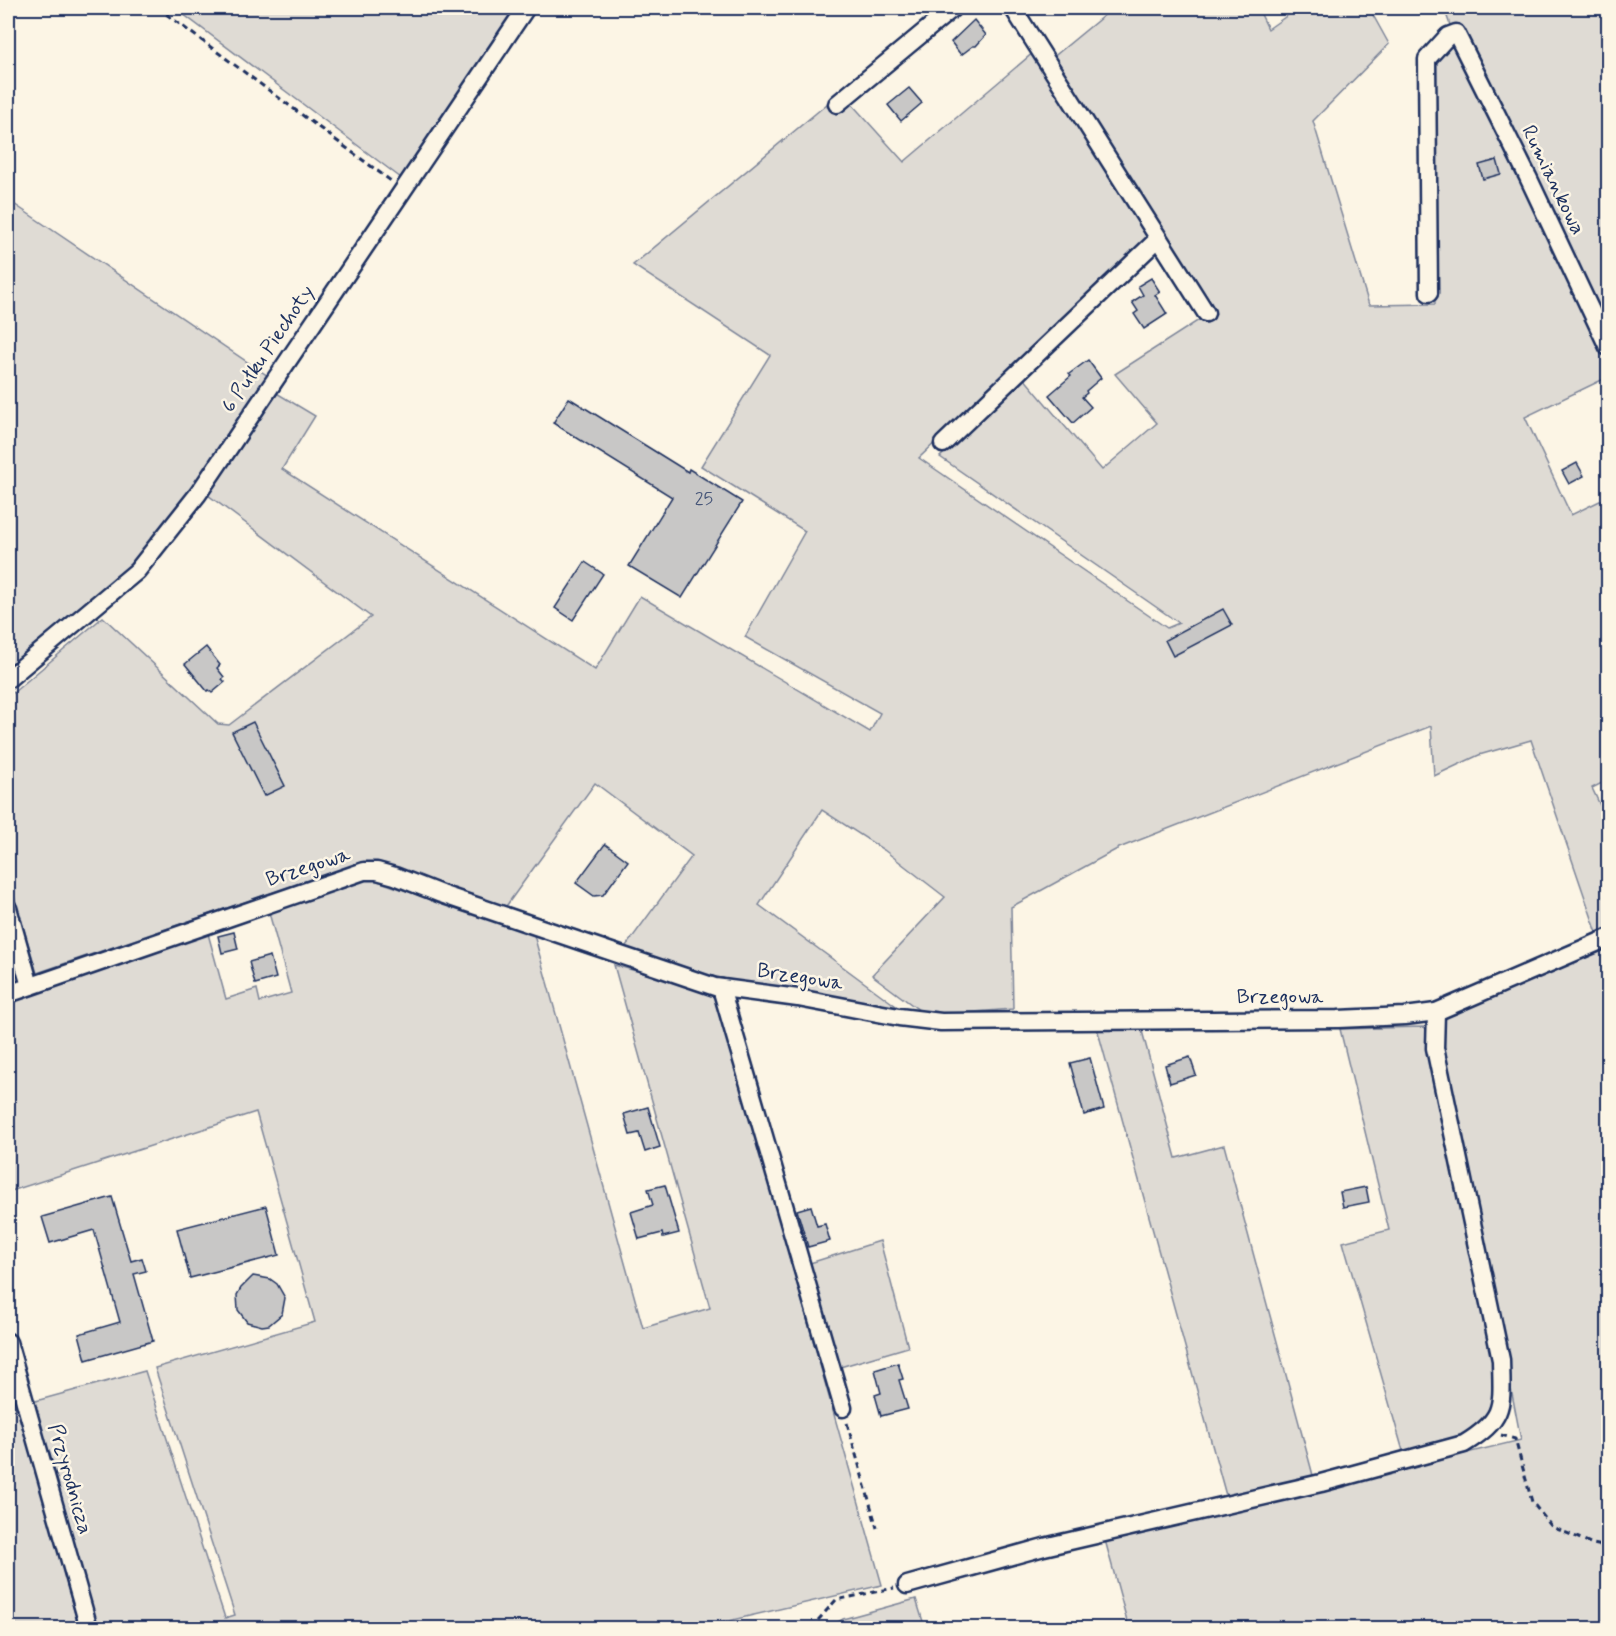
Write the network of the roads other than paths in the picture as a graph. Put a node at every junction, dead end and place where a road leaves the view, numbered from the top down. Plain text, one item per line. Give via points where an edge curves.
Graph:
1 (526, 8) edge
2 (953, 8) edge
3 (1013, 8) edge
4 (837, 104) dead end
5 (1158, 239) junction
6 (1429, 292) dead end
7 (1206, 313) dead end
8 (1608, 347) edge
9 (943, 444) dead end
10 (8, 679) edge
11 (8, 908) edge
12 (1608, 938) edge
13 (30, 986) junction
14 (722, 987) junction
15 (8, 994) edge
16 (1436, 1012) junction
17 (8, 1342) edge
18 (843, 1408) road end
19 (907, 1585) road end
20 (89, 1629) edge

1 - 10 street, 6 Pułku Piechoty via 198,494 137,571
2 - 4 street
3 - 5 street
5 - 7 street
5 - 9 street
6 - 8 street, Rumiankowa via 1427,59 1448,36 1456,33
11 - 13 street
12 - 16 street, Brzegowa
13 - 14 street, Brzegowa via 364,872 377,871
13 - 15 street, Brzegowa
14 - 16 street, Brzegowa via 941,1022 1338,1019
14 - 18 street
16 - 19 street via 1435,1048 1501,1360 1497,1417 1464,1444 1332,1480 1044,1547
17 - 20 street, Przyrodnicza

